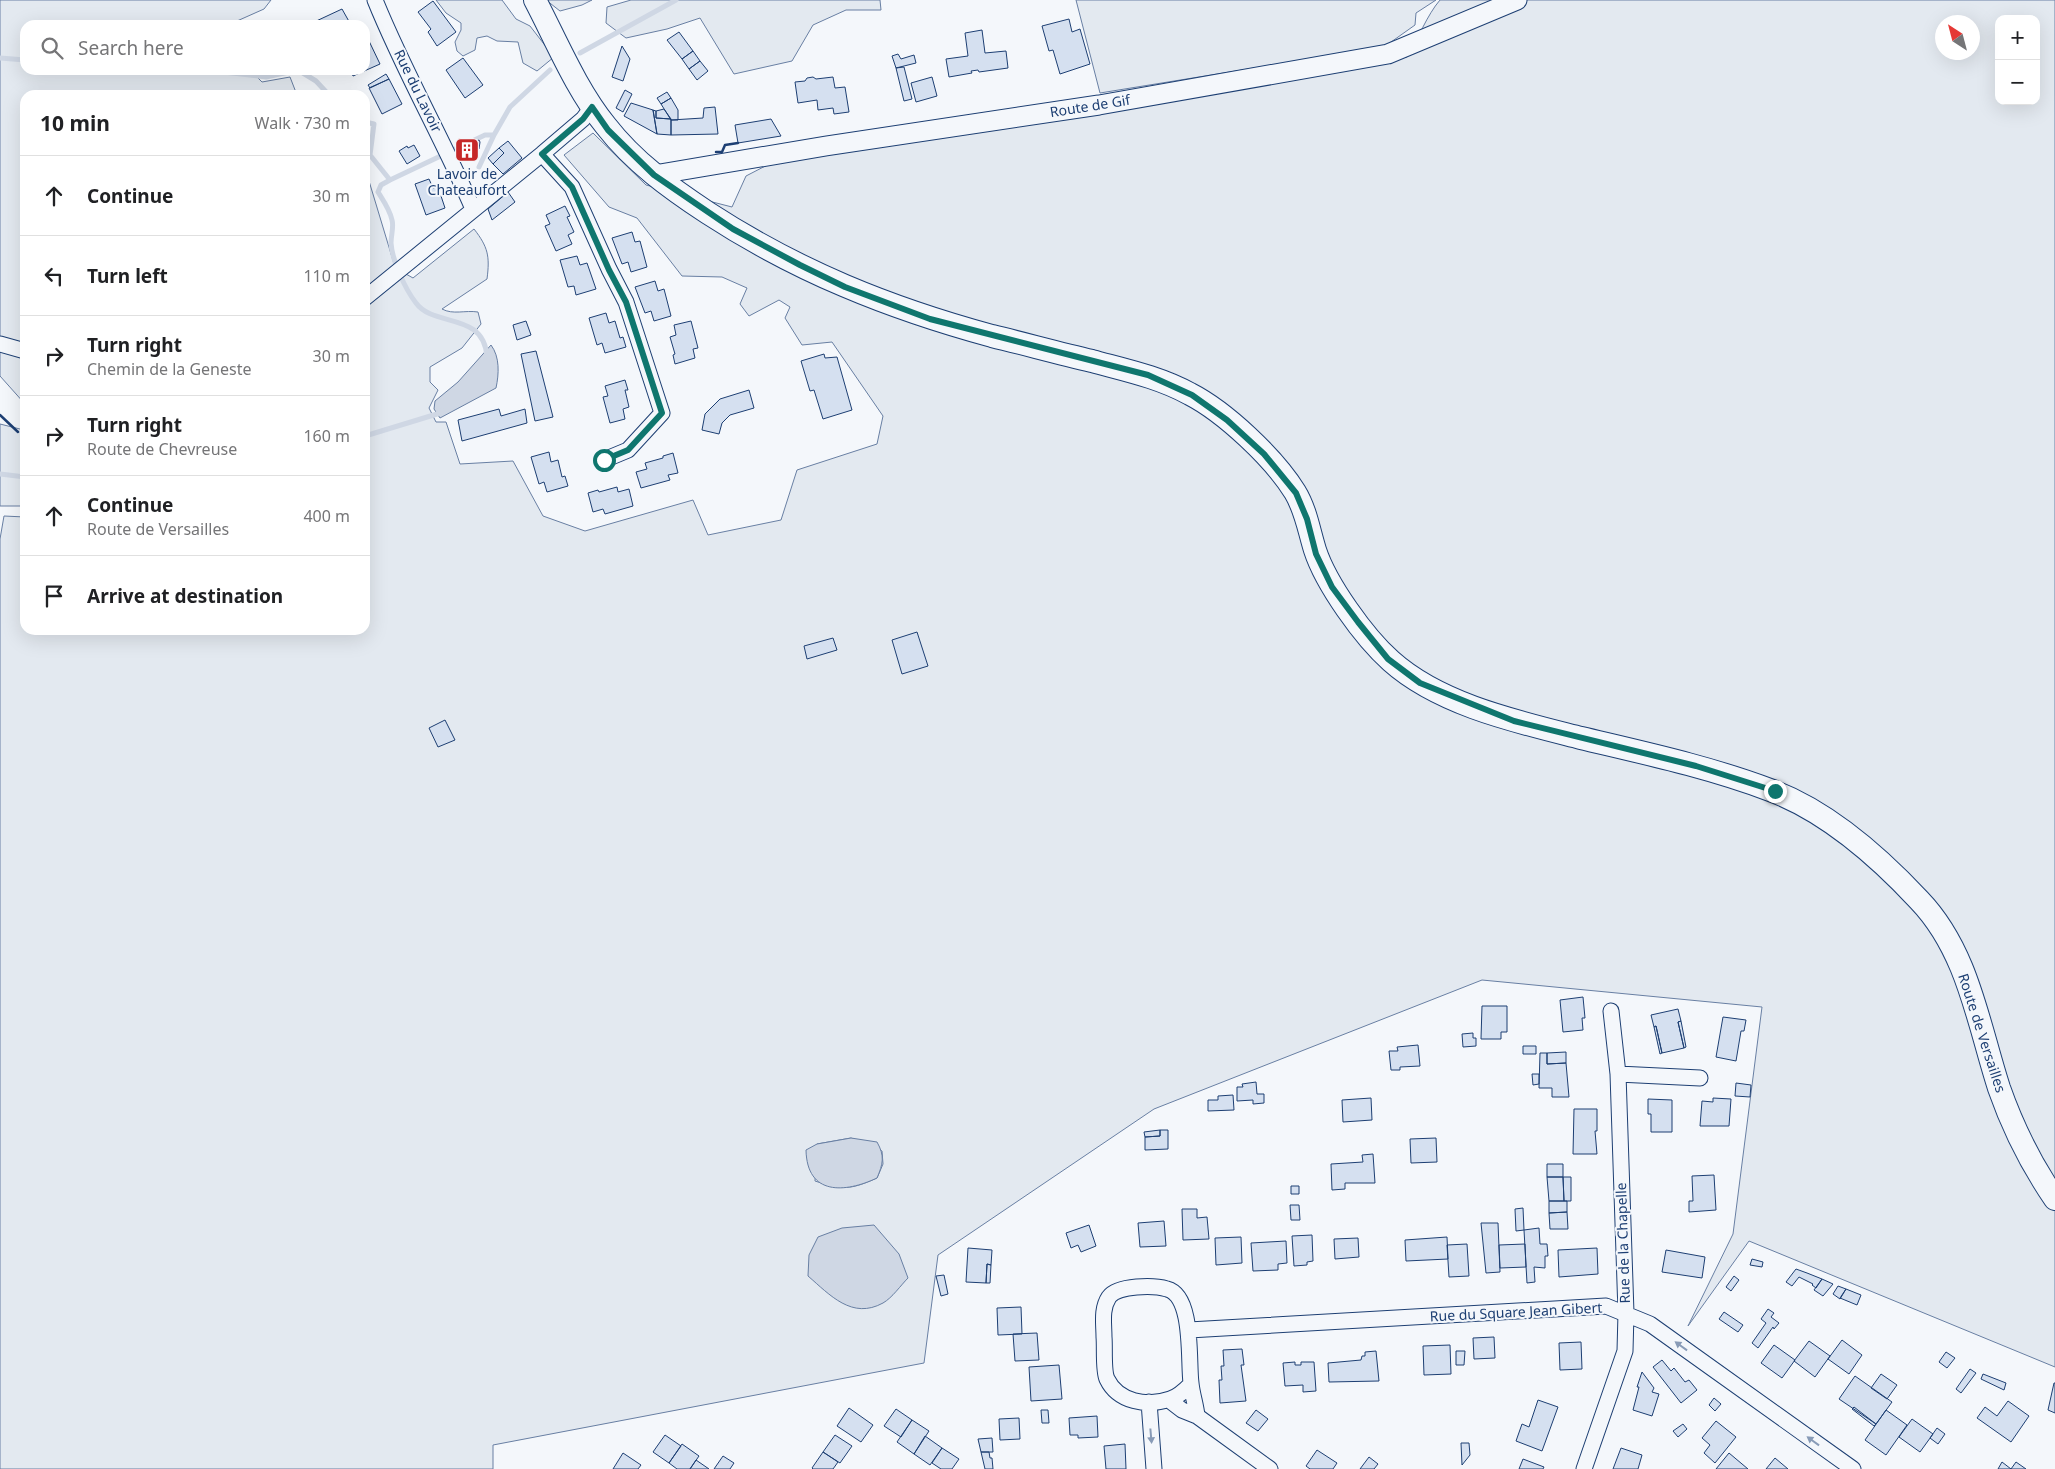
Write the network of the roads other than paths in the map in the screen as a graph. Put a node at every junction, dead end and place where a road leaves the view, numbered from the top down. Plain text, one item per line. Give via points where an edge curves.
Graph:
1 (375, 0) edge
2 (535, 0) edge
3 (1517, 0) edge
4 (592, 107) junction
5 (542, 154) junction
6 (654, 175) junction
7 (473, 209) junction
8 (370, 294) edge
9 (0, 344) edge
10 (20, 350) edge
11 (604, 460) dead end
12 (1611, 1011) dead end
13 (1618, 1074) junction
14 (1700, 1078) dead end
15 (2055, 1198) edge
16 (1626, 1313) junction
17 (1189, 1330) junction
18 (1191, 1384) junction
19 (1169, 1400) junction
20 (1148, 1402) junction
21 (1197, 1416) junction
22 (1154, 1469) edge
23 (1270, 1469) edge
24 (1584, 1469) edge
25 (1853, 1469) edge

1 - 7 street, Rue du Lavoir
2 - 4 main road, Route de Versailles
3 - 6 street, Route de Gif via 1388,54 1100,105
4 - 5 street via 583,119
4 - 6 main road, Route de Versailles via 608,130
5 - 7 street
5 - 11 street via 572,187 626,302 662,413 628,450
6 - 15 main road, Route de Versailles via 733,229 845,287 930,319 1148,375 1192,395 1227,420 1264,454 1296,493 1316,554 1332,587 1388,659 1420,683 1514,721 1696,766 1775,791 1822,817 1868,851 1923,903 1946,935 1970,986 1999,1088 2020,1142
7 - 8 street
9 - 10 street
12 - 13 street, Rue de la Chapelle
13 - 14 street
13 - 16 street, Rue de la Chapelle
16 - 17 street, Rue du Square Jean Gibert via 1606,1306
16 - 24 street, Rue de la Chapelle via 1625,1351
25 -> 16 street, Rue du Square Jean Gibert via 1650,1324
17 - 18 street
17 - 20 street via 1180,1300 1173,1290 1123,1288 1110,1296 1103,1309 1106,1378 1118,1392 1134,1402
18 - 19 street
18 - 21 street
19 - 20 street
19 - 21 street
20 -> 22 street
21 - 23 street

